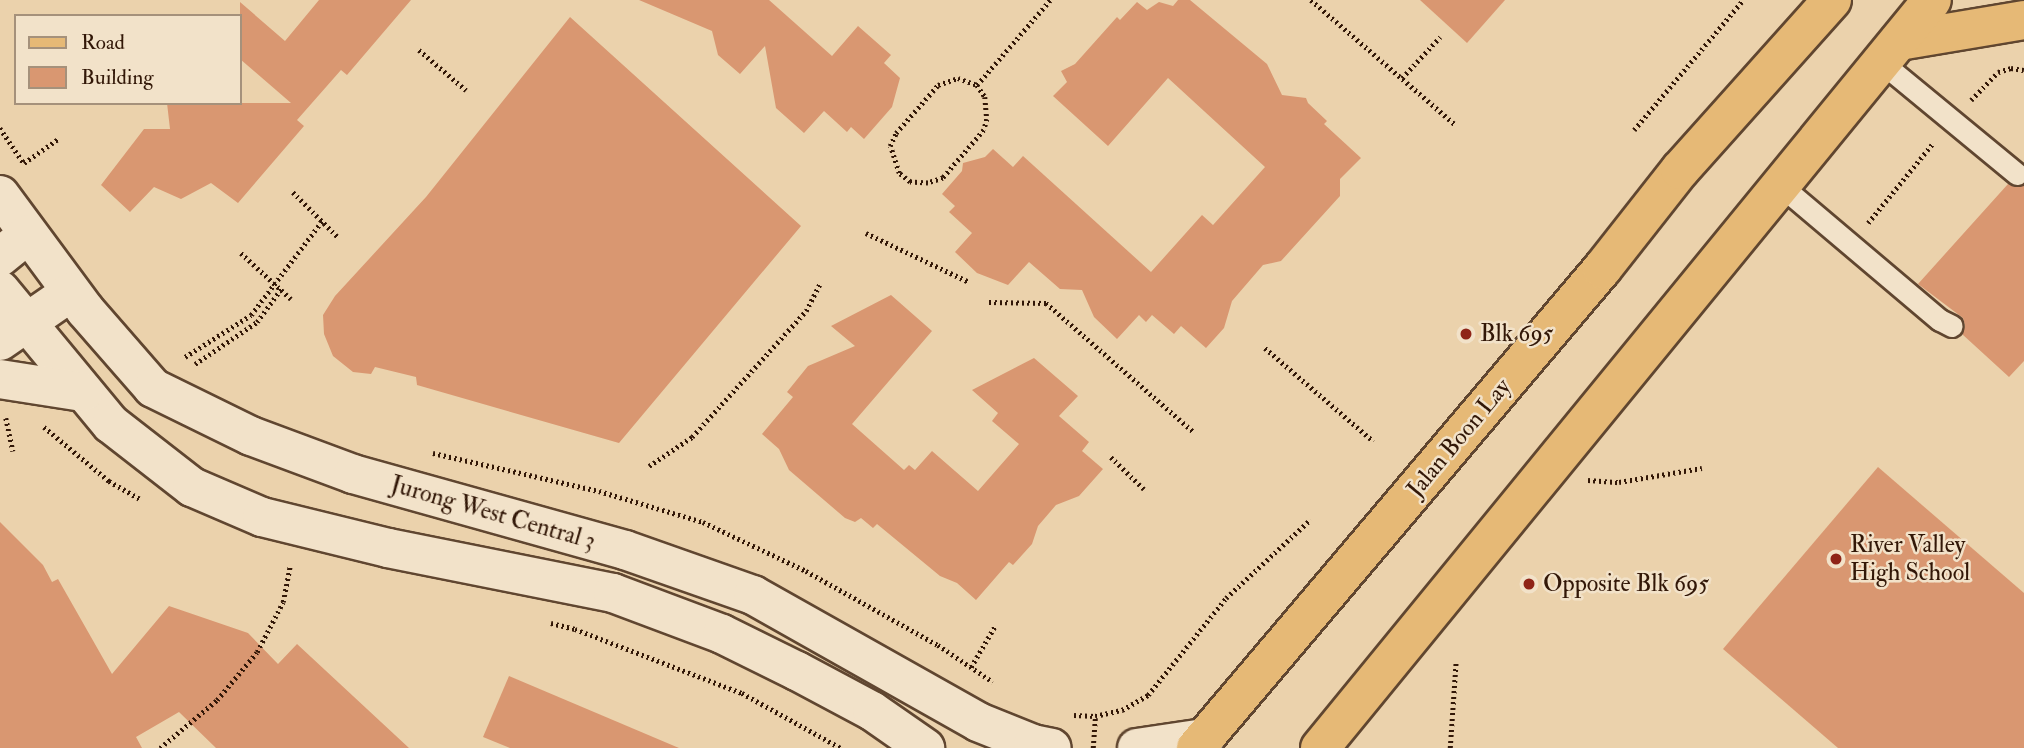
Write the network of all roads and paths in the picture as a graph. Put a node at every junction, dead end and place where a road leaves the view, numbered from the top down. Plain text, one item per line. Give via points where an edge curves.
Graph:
1 (1050, 0) edge
2 (1311, 0) edge
3 (1743, 0) edge
4 (1932, 0) edge
5 (1830, 2) edge
6 (2024, 20) edge
7 (1440, 37) dead end
8 (419, 50) dead end
9 (1890, 51) junction
10 (2024, 70) edge
11 (1402, 78) junction
12 (977, 85) junction
13 (466, 90) dead end
14 (1952, 121) junction
15 (1456, 125) dead end
16 (0, 128) edge
17 (1634, 130) dead end
18 (58, 139) dead end
19 (24, 163) junction
20 (31, 174) dead end
21 (2017, 174) dead end
22 (1780, 185) junction
23 (293, 192) dead end
24 (0, 195) edge
25 (322, 220) junction
26 (866, 233) dead end
27 (338, 237) dead end
28 (1850, 244) junction
29 (14, 246) edge
30 (241, 253) dead end
31 (969, 282) dead end
32 (274, 283) junction
33 (820, 283) dead end
34 (281, 289) junction
35 (0, 290) edge
36 (71, 292) junction
37 (291, 299) dead end
38 (989, 302) dead end
39 (1952, 326) dead end
40 (12, 332) edge
41 (1265, 348) dead end
42 (175, 350) dead end
43 (185, 357) junction
44 (195, 364) junction
45 (206, 371) dead end
46 (0, 379) edge
47 (83, 392) junction
48 (6, 430) dead end
49 (1194, 432) dead end
50 (1373, 441) dead end
51 (13, 450) dead end
52 (425, 452) dead end
53 (1111, 457) dead end
54 (649, 466) dead end
55 (1702, 468) dead end
56 (1541, 477) junction
57 (1144, 489) dead end
58 (1310, 520) dead end
59 (290, 566) dead end
60 (995, 626) dead end
61 (1456, 661) dead end
62 (971, 667) junction
63 (1001, 689) dead end
64 (1095, 716) junction
65 (1060, 731) edge
66 (1200, 743) edge
67 (171, 745) edge
68 (160, 748) edge
69 (925, 748) edge
70 (1093, 748) edge
71 (1137, 748) edge
72 (1320, 748) edge
73 (1450, 748) edge

1 - 12 path
2 - 11 path
3 - 17 path
4 - 9 main road
5 - 66 main road, Jalan Boon Lay via 1680,170 1602,269
6 - 9 main road
7 - 11 path
8 - 13 path
9 - 14 lane
9 - 22 main road
10 - 14 path via 1998,72
11 - 15 path
12 - 12 path via 958,78 938,85 890,146 899,173 911,182 943,178 984,130 988,108
14 - 21 lane
14 - 28 path
16 - 19 path
18 - 19 path
19 - 20 path
22 - 28 lane
22 - 56 main road
23 - 25 path
24 - 29 street, Jurong West Central 3
25 - 27 path
25 - 32 path
26 - 31 path
28 - 39 lane
29 - 36 street, Jurong West Central 3
30 - 32 path
32 - 34 path
32 - 43 path via 251,315
33 - 54 path via 806,312 692,437
34 - 37 path
34 - 44 path via 257,322
35 - 40 street, Jurong West Central 3
36 - 40 street
36 - 65 street, Jurong West Central 3 via 153,388 251,436 353,474 625,550 753,595 978,722 1032,744
38 - 49 path via 1046,303
40 - 47 street, Jurong West Central 3
41 - 50 path
42 - 43 path
43 - 44 path
44 - 45 path
46 - 47 street
47 - 69 street, Jurong West Central 3 via 111,424 192,487 262,517 388,548 613,593 722,634 797,671 872,711
48 - 51 path
52 - 62 path via 599,491 703,522 806,571
53 - 57 path
55 - 56 path via 1619,482
56 - 72 main road
58 - 64 path via 1226,598 1148,695 1122,710
59 - 67 path via 283,602 257,652
60 - 62 path
61 - 73 path
62 - 63 path
64 - 65 path
64 - 70 path
66 - 71 street
67 - 68 path

